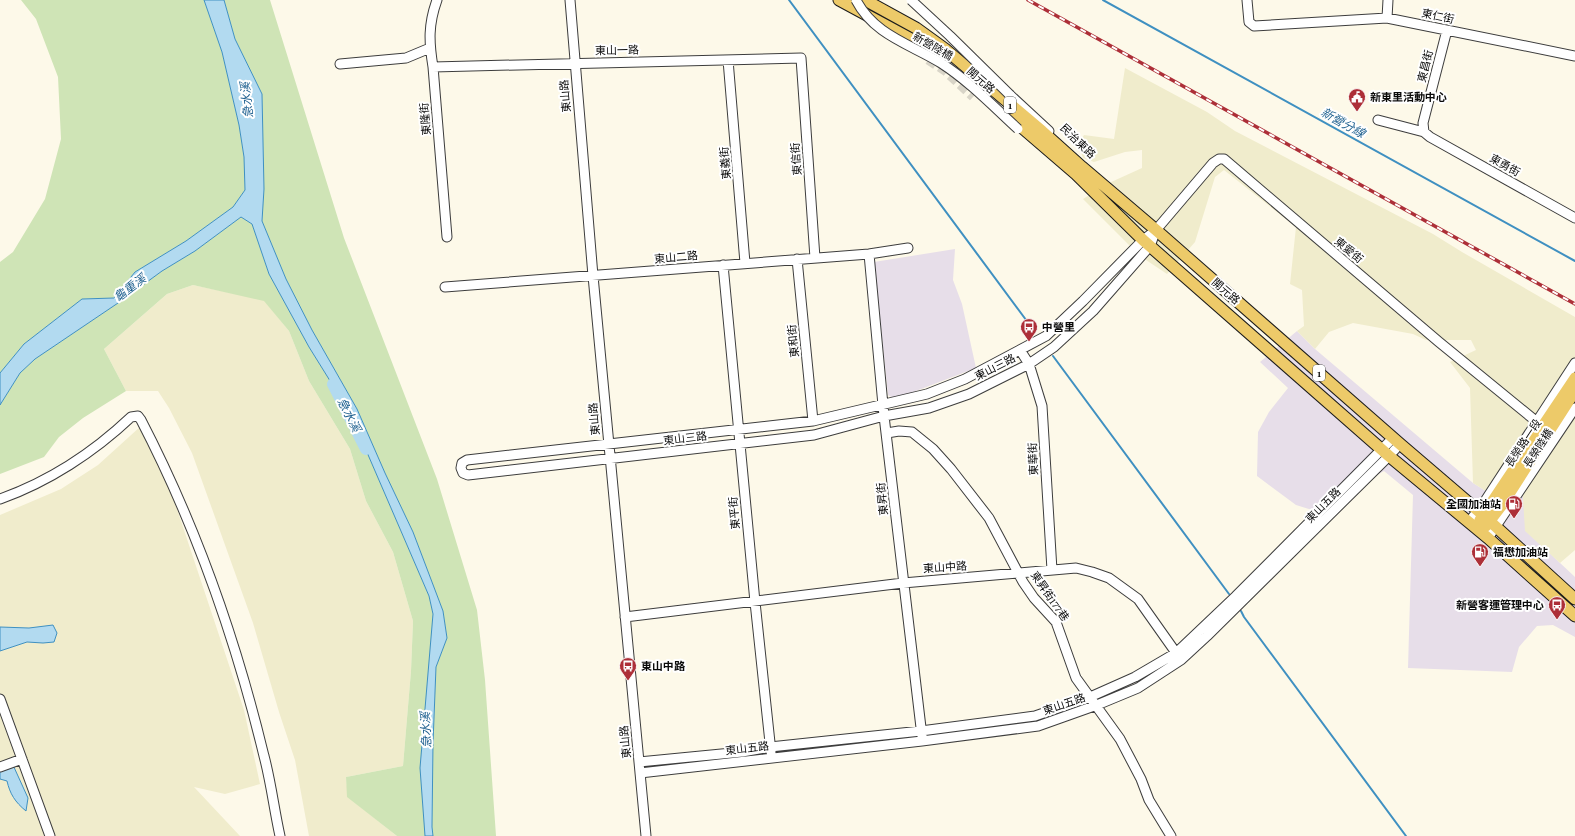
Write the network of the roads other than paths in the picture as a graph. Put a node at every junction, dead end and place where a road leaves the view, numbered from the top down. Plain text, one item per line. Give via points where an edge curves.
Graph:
1 (437, 0) edge
2 (570, 0) edge
3 (839, 0) edge
4 (856, 0) edge
5 (865, 0) edge
6 (911, 0) edge
7 (1247, 0) edge
8 (1388, 0) edge
9 (925, 15) dead end
10 (1387, 18) junction
11 (939, 20) dead end
12 (1447, 30) junction
13 (430, 48) junction
14 (1575, 56) edge
15 (801, 58) joint
16 (728, 60) junction
17 (340, 64) dead end
18 (574, 64) junction
19 (433, 67) junction
20 (1010, 95) joint
21 (1378, 120) dead end
22 (1018, 128) joint
23 (1424, 132) junction
24 (1128, 206) junction
25 (1575, 218) edge
26 (1120, 219) junction
27 (1156, 230) junction
28 (447, 237) dead end
29 (1146, 243) junction
30 (908, 248) dead end
31 (869, 254) junction
32 (815, 258) junction
33 (797, 259) junction
34 (745, 263) junction
35 (723, 265) junction
36 (593, 276) junction
37 (444, 287) dead end
38 (1020, 350) junction
39 (1575, 363) edge
40 (1029, 364) junction
41 (1575, 378) edge
42 (1575, 391) edge
43 (884, 404) junction
44 (1575, 408) edge
45 (884, 416) junction
46 (813, 421) junction
47 (1537, 422) junction
48 (739, 429) junction
49 (887, 433) junction
50 (1396, 441) junction
51 (740, 443) junction
52 (608, 445) junction
53 (1386, 453) junction
54 (610, 459) junction
55 (0, 499) edge
56 (1498, 502) junction
57 (1487, 518) junction
58 (1478, 530) junction
59 (1052, 570) junction
60 (1019, 574) junction
61 (903, 583) junction
62 (1575, 599) edge
63 (755, 602) junction
64 (1575, 616) edge
65 (624, 617) junction
66 (1178, 656) junction
67 (1090, 697) junction
68 (0, 698) edge
69 (1097, 705) junction
70 (921, 731) junction
71 (922, 741) junction
72 (770, 747) junction
73 (772, 757) junction
74 (22, 759) junction
75 (639, 762) junction
76 (0, 767) edge
77 (640, 773) junction
78 (50, 836) edge
79 (280, 836) edge
80 (646, 836) edge
81 (1171, 836) edge

1 - 13 street, 東隆街 via 432,13
2 - 18 street, 東山路
3 - 26 main road, 開元路 / 1 via 913,40 947,63 1076,174
4 - 22 street, 新營陸橋, bridge via 867,17 881,30 941,63 969,84
5 - 24 main road, 開元路 / 1 via 916,28 945,49
6 - 20 street, 新營陸橋, bridge
7 - 10 street, 東仁街 via 1249,22 1254,26
8 - 10 street
9 - 11 street
10 - 12 street, 東仁街
12 - 14 street, 東仁街
12 - 23 street, 東昌街 via 1423,123
13 - 17 street via 406,58
13 - 19 street, 東隆街
15 - 16 street, 東山一路
15 - 32 street, 東信街
16 - 18 street, 東山一路
16 - 34 street, 東義街
18 - 19 street, 東山一路
18 - 36 street, 東山路
19 - 28 street, 東隆街
20 - 24 street, 民治東路
21 - 23 street, 東勇街
22 - 26 street, 開元路
23 - 25 street, 東勇街
24 - 27 main road, 開元路 / 1
26 - 29 main road, 開元路 / 1
27 - 29 street, 東山三路
27 - 47 street, 東愛街 via 1212,163 1224,159
27 - 50 main road, 開元路 / 1
29 - 38 street, 東山三路 via 1046,336
29 - 40 street, 東山三路 via 1093,311 1054,347
29 - 53 main road, 開元路 / 1
30 - 31 street, 東山二路
31 - 32 street, 東山二路
31 - 43 street, 東昇街
32 - 33 street, 東山二路
33 - 34 street, 東山二路
33 - 46 street, 東和街
34 - 35 street, 東山二路
35 - 36 street, 東山二路
35 - 48 street, 東平街
36 - 37 street, 東山二路
36 - 52 street, 東山路
38 - 40 street, 東華街
38 - 43 street, 東山三路 via 965,379 927,394
39 - 47 street, 長榮路一段
40 - 45 street, 東山三路 via 969,394 929,408
40 - 59 street, 東華街 via 1042,406
41 - 56 main road, 長榮陸橋
42 - 56 main road, 長榮陸橋
43 - 45 street, 東昇街
43 - 46 street, 東山三路
44 - 57 street, 長榮路一段
45 - 49 street, 東昇街
45 - 51 street, 東山三路 via 814,435
46 - 48 street, 東山三路
47 - 57 street, 長榮路一段
48 - 51 street, 東平街
48 - 52 street, 東山三路
49 - 60 street via 912,432 951,469 989,518
49 - 61 street, 東昇街
50 - 53 street, 東山五路
50 - 57 main road, 開元路 / 1
51 - 54 street, 東山三路
51 - 63 street, 東平街
52 - 54 street, 東山路
52 - 54 street, 東山三路 via 467,460 462,463 461,468 463,473 468,475
53 - 58 main road, 開元路 / 1
53 - 66 street, 東山五路 via 1236,596
54 - 65 street, 東山路
55 - 79 street via 46,479 80,458 131,417 138,416 142,420 182,508 224,618 264,757
56 - 57 main road, 長榮路一段
57 - 58 main road, 長榮路一段
57 - 58 street, 長榮路一段
57 - 62 main road, 開元路 / 1
58 - 64 main road, 開元路 / 1
59 - 60 street, 東山中路
59 - 66 street, 東山中路 via 1076,568 1109,578 1138,599
60 - 61 street, 東山中路
60 - 67 street, 東昇街177巷 via 1034,598 1056,622 1076,678
61 - 63 street, 東山中路
61 - 70 street, 東昇街
63 - 65 street, 東山中路
63 - 72 street, 東平街
65 - 75 street, 東山路
66 - 67 street, 東山五路
66 - 69 street, 東山五路 via 1138,688
67 - 69 street, 東昇街177巷
67 - 70 street, 東山五路 via 1035,716
68 - 74 street
69 - 71 street, 東山五路 via 1038,726
69 - 81 street, 東昇街177巷 via 1120,739 1149,800
70 - 71 street, 東昇街
70 - 72 street, 東山五路
71 - 73 street, 東山五路
72 - 73 street, 東平街
72 - 75 street, 東山五路
73 - 77 street, 東山五路
74 - 76 street
74 - 78 street
75 - 77 street, 東山路
77 - 80 street, 東山路

